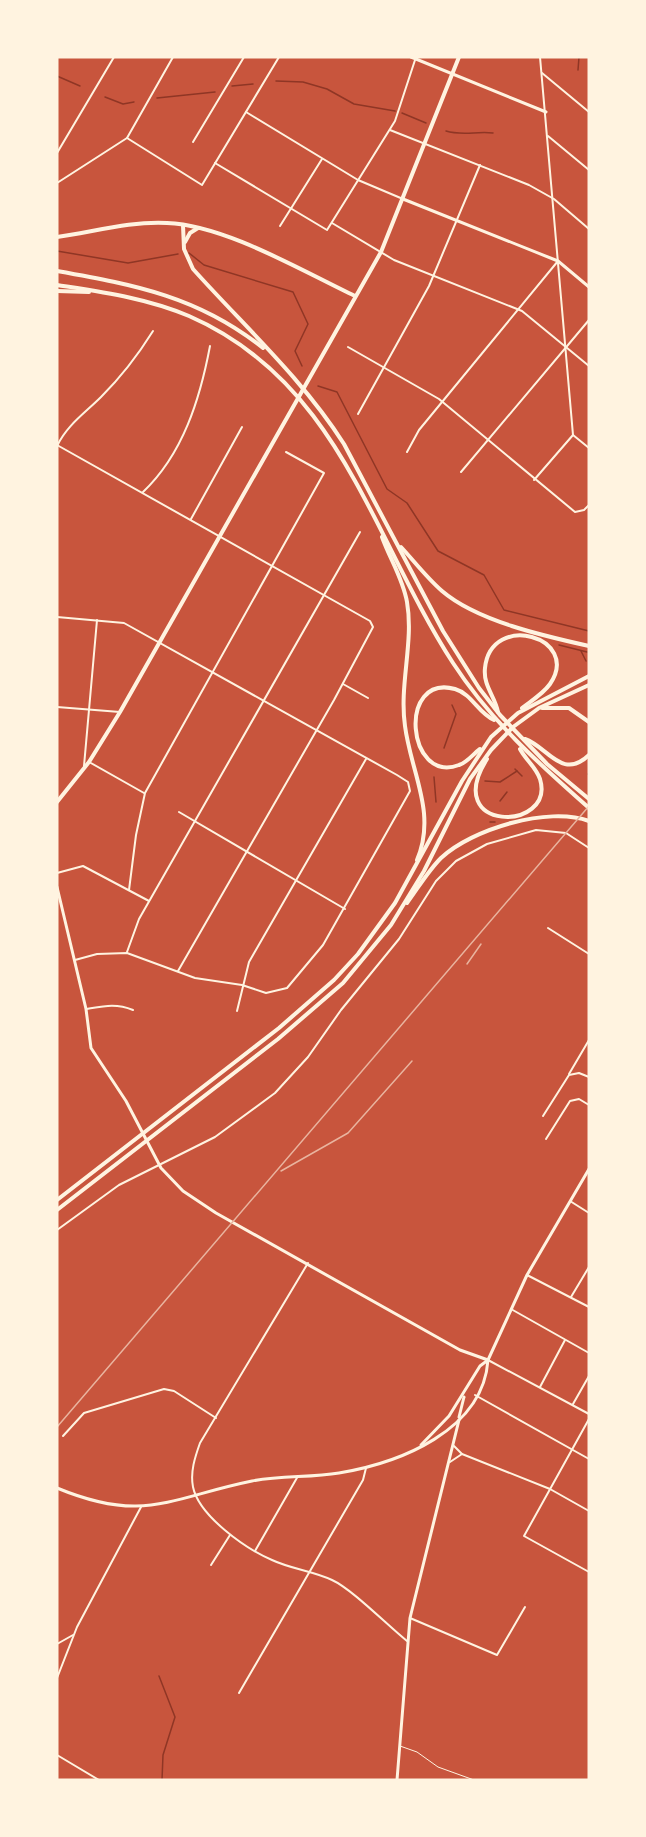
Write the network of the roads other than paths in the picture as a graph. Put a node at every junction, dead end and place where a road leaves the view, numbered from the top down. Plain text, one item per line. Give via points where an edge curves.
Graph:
1 (114, 57) edge
2 (166, 57) edge
3 (244, 57) edge
4 (279, 57) edge
5 (414, 57) edge
6 (459, 57) edge
7 (540, 57) edge
8 (172, 58) edge
9 (542, 73) junction
10 (452, 74) junction
11 (246, 112) junction
12 (546, 112) junction
13 (589, 112) edge
14 (390, 130) junction
15 (548, 136) junction
16 (127, 138) junction
17 (193, 142) dead end
18 (424, 143) junction
19 (57, 153) edge
20 (322, 159) junction
21 (215, 163) junction
22 (480, 165) junction
23 (589, 170) edge
24 (358, 180) junction
25 (57, 183) edge
26 (403, 199) junction
27 (554, 200) junction
28 (291, 208) junction
29 (456, 221) junction
30 (332, 222) junction
31 (183, 225) junction
32 (280, 226) dead end
33 (198, 228) junction
34 (589, 229) edge
35 (57, 237) edge
36 (184, 249) junction
37 (381, 252) junction
38 (558, 261) junction
39 (57, 272) edge
40 (434, 276) junction
41 (57, 285) edge
42 (589, 287) edge
43 (57, 291) edge
44 (104, 293) junction
45 (355, 296) junction
46 (518, 309) junction
47 (589, 320) edge
48 (153, 332) dead end
49 (210, 346) dead end
50 (348, 347) dead end
51 (566, 347) junction
52 (275, 358) junction
53 (589, 366) edge
54 (385, 367) junction
55 (442, 402) junction
56 (358, 414) dead end
57 (243, 427) dead end
58 (573, 435) junction
59 (488, 440) junction
60 (57, 445) edge
61 (589, 448) edge
62 (286, 452) dead end
63 (407, 452) dead end
64 (461, 472) dead end
65 (534, 480) junction
66 (143, 492) junction
67 (589, 505) edge
68 (191, 520) junction
69 (377, 523) junction
70 (360, 532) dead end
71 (219, 536) junction
72 (397, 543) junction
73 (272, 566) junction
74 (324, 595) junction
75 (57, 617) edge
76 (97, 620) junction
77 (159, 642) junction
78 (589, 646) edge
79 (212, 673) junction
80 (589, 676) edge
81 (343, 684) junction
82 (589, 684) edge
83 (369, 698) dead end
84 (264, 702) junction
85 (57, 707) edge
86 (539, 708) junction
87 (89, 710) junction
88 (120, 712) junction
89 (498, 712) junction
90 (518, 713) junction
91 (494, 720) junction
92 (589, 722) edge
93 (316, 731) junction
94 (523, 738) junction
95 (518, 745) junction
96 (484, 747) junction
97 (491, 750) junction
98 (589, 755) edge
99 (367, 759) junction
100 (89, 762) junction
101 (83, 770) junction
102 (145, 793) junction
103 (589, 799) edge
104 (57, 802) edge
105 (589, 808) edge
106 (179, 812) dead end
107 (589, 821) edge
108 (196, 822) junction
109 (589, 848) edge
110 (248, 852) junction
111 (57, 873) edge
112 (297, 880) junction
113 (406, 883) junction
114 (57, 887) edge
115 (129, 890) junction
116 (150, 901) junction
117 (345, 909) junction
118 (391, 925) junction
119 (548, 928) dead end
120 (127, 953) junction
121 (589, 954) edge
122 (75, 960) junction
123 (178, 971) junction
124 (242, 985) junction
125 (86, 1009) junction
126 (133, 1010) dead end
127 (237, 1011) dead end
128 (589, 1040) edge
129 (569, 1075) junction
130 (589, 1077) edge
131 (589, 1104) edge
132 (543, 1116) dead end
133 (546, 1139) dead end
134 (159, 1164) junction
135 (589, 1169) edge
136 (57, 1200) edge
137 (570, 1201) junction
138 (57, 1210) edge
139 (589, 1213) edge
140 (57, 1230) edge
141 (308, 1263) junction
142 (589, 1267) edge
143 (527, 1275) junction
144 (571, 1297) junction
145 (589, 1307) edge
146 (510, 1309) junction
147 (566, 1341) junction
148 (589, 1353) edge
149 (488, 1360) junction
150 (589, 1376) edge
151 (540, 1387) junction
152 (466, 1390) junction
153 (476, 1395) junction
154 (573, 1404) junction
155 (589, 1413) edge
156 (216, 1418) junction
157 (459, 1418) junction
158 (589, 1419) edge
159 (63, 1436) dead end
160 (454, 1446) junction
161 (420, 1447) junction
162 (572, 1449) junction
163 (462, 1454) junction
164 (589, 1459) edge
165 (450, 1462) junction
166 (366, 1468) junction
167 (298, 1476) junction
168 (57, 1488) edge
169 (550, 1489) junction
170 (196, 1497) junction
171 (141, 1507) junction
172 (589, 1511) edge
173 (230, 1535) junction
174 (255, 1551) junction
175 (211, 1565) dead end
176 (589, 1572) edge
177 (310, 1573) junction
178 (525, 1607) dead end
179 (410, 1618) junction
180 (73, 1635) junction
181 (407, 1641) junction
182 (57, 1644) edge
183 (57, 1678) edge
184 (239, 1694) dead end
185 (400, 1746) junction
186 (57, 1755) edge
187 (99, 1780) edge
188 (397, 1780) edge
189 (474, 1780) edge

1 - 19 street
2 - 8 street
3 - 17 street
4 - 11 street
5 - 10 street
5 - 14 street
6 - 10 main road
7 - 9 street
8 - 16 street
9 - 12 street
9 - 13 street
10 - 12 street
10 - 18 main road
11 - 20 street
11 - 21 street
12 - 15 street
14 - 18 street
14 - 24 street
15 - 23 street
15 - 27 street
16 - 21 street via 202,184
16 - 25 street
18 - 22 street
18 - 26 main road
20 - 24 street
20 - 28 street
21 - 28 street
22 - 27 street
22 - 29 street
24 - 26 street
24 - 30 street
26 - 29 street
26 - 37 main road
27 - 34 street
27 - 38 street
28 - 30 street via 327,230
28 - 32 street
29 - 38 street
29 - 40 street
30 - 37 street
31 - 33 main road
31 - 35 main road via 139,224
31 - 36 main road
33 - 36 main road via 186,238
33 - 45 main road via 239,242
36 - 52 main road via 193,269
37 - 40 street
37 - 45 main road
38 - 42 street
38 - 46 street
38 - 51 street
39 - 52 main road via 123,283 189,302 245,333
40 - 46 street
40 - 54 street
41 - 44 main road
43 - 44 main road
44 - 69 main road via 157,304 188,316 227,336 271,367 318,419
45 - 71 main road
46 - 51 street
46 - 55 street
47 - 51 street
48 - 60 street via 137,356 69,427
49 - 66 street via 196,404 178,447
50 - 54 street
51 - 53 street
51 - 58 street
51 - 59 street
52 - 72 main road via 327,418
54 - 55 street
54 - 56 street
55 - 59 street
55 - 63 street
57 - 68 street
58 - 61 street
58 - 65 street
59 - 64 street
59 - 65 street
60 - 66 street
62 - 73 street via 324,473
65 - 67 street via 575,512
66 - 68 street
68 - 71 street
69 - 91 main road via 436,635
69 - 113 main road via 407,605 405,724 426,821 422,847
70 - 74 street
71 - 73 street
71 - 77 main road
72 - 78 main road via 442,590 469,608 508,624
72 - 89 main road via 460,660
73 - 74 street
73 - 79 street
74 - 81 street via 370,621 373,627
74 - 84 street
75 - 76 street
76 - 77 street via 124,623
76 - 87 street
77 - 79 street
77 - 88 main road
79 - 84 street
79 - 102 street
80 - 90 main road
81 - 83 street
81 - 93 street
82 - 86 main road
84 - 93 street
84 - 108 street
85 - 87 street
86 - 92 main road via 568,708
86 - 97 main road
87 - 88 street
87 - 101 street
88 - 100 main road
89 - 90 main road via 486,682 488,657 504,640 530,636 549,646 556,669 547,688
89 - 94 main road
90 - 96 main road
91 - 95 main road
91 - 96 main road via 486,717 463,692 451,688 432,691 418,707 416,736 421,751 432,761 455,766
93 - 99 street
93 - 110 street
94 - 98 main road via 565,764 578,763
94 - 103 main road
95 - 97 main road via 539,776 541,789 533,806 513,817 489,814 477,799 478,777
95 - 105 main road
96 - 113 main road
97 - 118 main road via 470,779 424,871
99 - 112 street
99 - 117 street via 410,784 410,791
100 - 101 main road
100 - 102 street
101 - 104 main road
102 - 115 street
106 - 108 street
107 - 118 main road via 565,815 537,817 460,844 442,858
108 - 110 street
108 - 116 street
109 - 134 street via 566,833 536,830 487,844 456,861 436,880 399,939 308,1057 275,1093 215,1137
110 - 112 street
110 - 123 street
111 - 115 street via 83,866
112 - 117 street
112 - 124 street via 249,962
113 - 136 main road via 358,954 308,1004
114 - 122 street
115 - 116 street
116 - 120 street
117 - 124 street via 305,970 287,988 266,993
118 - 138 main road via 322,1003
119 - 121 street
120 - 122 street via 97,954
120 - 123 street
122 - 125 street
123 - 124 street via 195,978
124 - 127 street
125 - 126 street via 121,1005
125 - 134 street via 93,1054 126,1101
128 - 129 street
129 - 130 street
129 - 132 street
131 - 133 street via 579,1099 570,1101
134 - 140 street via 117,1186
134 - 141 street via 176,1185 202,1204
135 - 137 street
137 - 139 street
137 - 143 street
141 - 149 street via 460,1350
141 - 156 street
142 - 144 street
143 - 144 street
143 - 146 street
144 - 145 street
146 - 147 street
146 - 149 street
147 - 148 street
147 - 151 street
149 - 151 street
149 - 152 street
149 - 153 street
150 - 154 street
151 - 154 street
152 - 157 street
152 - 161 street via 449,1416
153 - 157 street
153 - 162 street
154 - 155 street
156 - 159 street via 174,1391 164,1389 84,1413
156 - 170 street via 194,1459
157 - 160 street
157 - 161 street via 441,1437
158 - 162 street
160 - 163 street
160 - 165 street
161 - 166 street
162 - 164 street
162 - 169 street
163 - 165 street
163 - 169 street
165 - 179 street
166 - 167 street
166 - 177 street
167 - 170 street via 252,1481
167 - 174 street
168 - 171 street via 103,1504
169 - 172 street
169 - 176 street via 524,1536
170 - 171 street
170 - 173 street
171 - 180 street
173 - 174 street
173 - 175 street
174 - 177 street
177 - 181 street via 339,1584
177 - 184 street
178 - 179 street via 497,1655
179 - 181 street
180 - 182 street
180 - 183 street
181 - 185 street
185 - 188 street
185 - 189 lane via 438,1767
186 - 187 street

